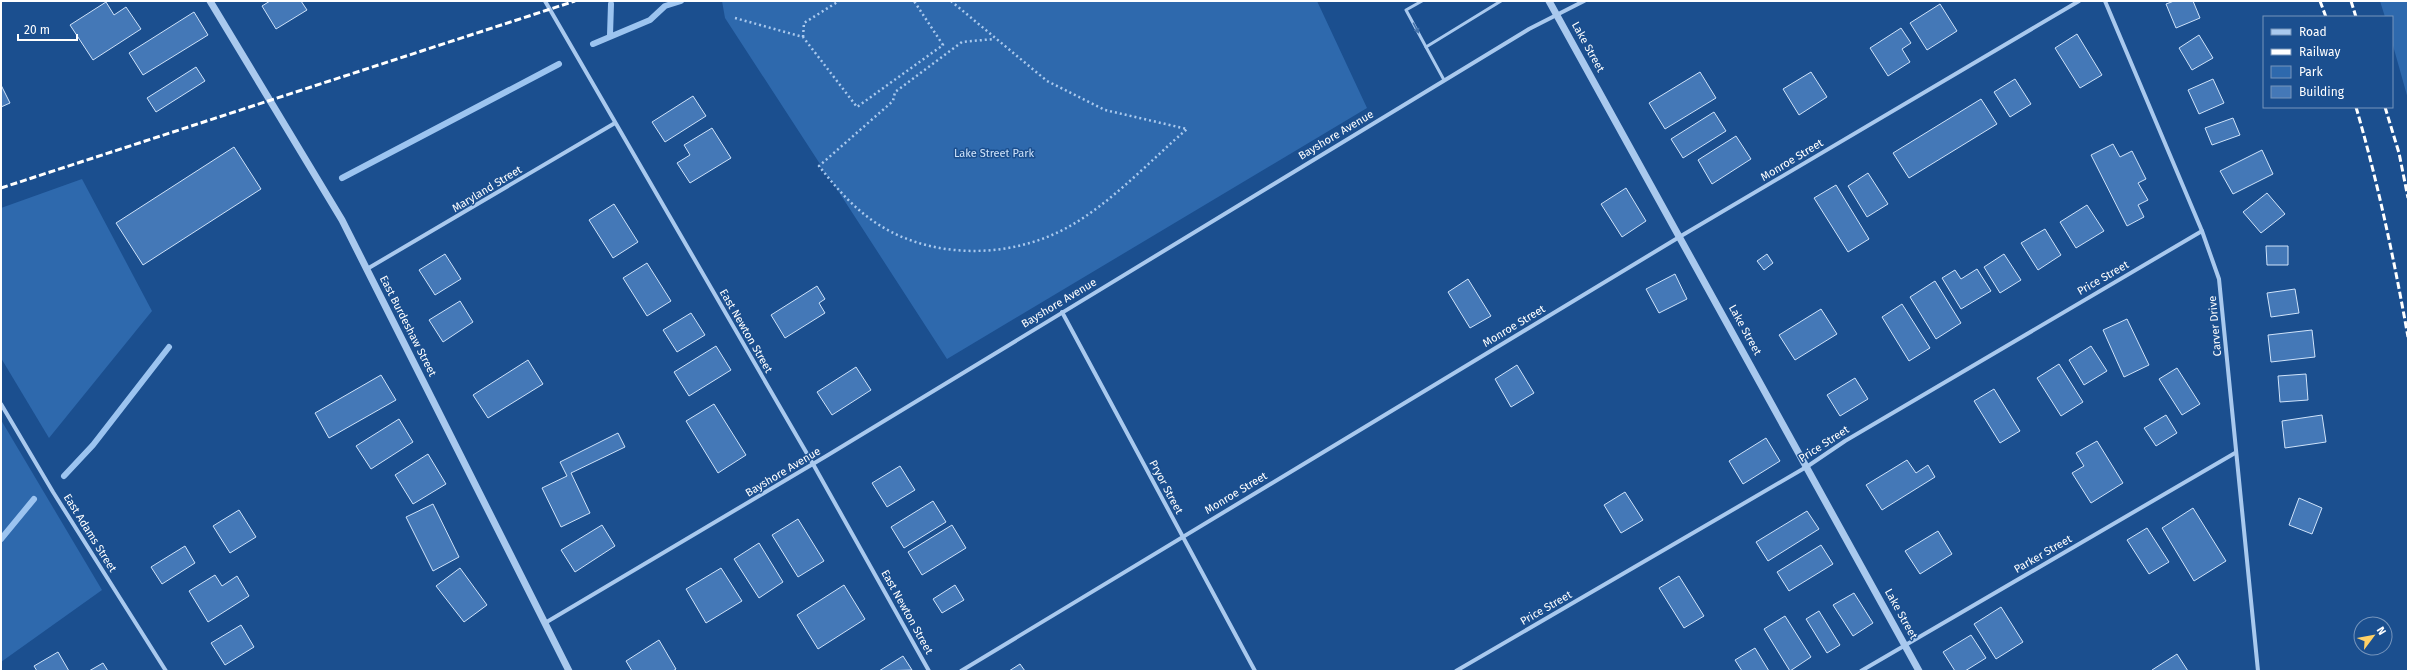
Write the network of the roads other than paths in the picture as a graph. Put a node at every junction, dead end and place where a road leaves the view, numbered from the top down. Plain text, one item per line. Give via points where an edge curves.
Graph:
1 (210, 1) edge
2 (545, 1) edge
3 (1422, 1) edge
4 (1501, 1) edge
5 (1550, 1) edge
6 (1584, 1) edge
7 (2078, 1) edge
8 (2105, 1) edge
9 (1558, 15) junction
10 (1426, 47) junction
11 (1444, 80) junction
12 (615, 123) junction
13 (2202, 231) junction
14 (1681, 236) junction
15 (367, 269) junction
16 (1062, 312) junction
17 (1, 404) edge
18 (2235, 453) junction
19 (813, 464) junction
20 (1808, 466) junction
21 (1182, 536) junction
22 (545, 623) junction
23 (1905, 645) junction
24 (166, 671) edge
25 (568, 671) edge
26 (930, 671) edge
27 (961, 671) edge
28 (1255, 671) edge
29 (1456, 671) edge
30 (1861, 671) edge
31 (1919, 671) edge
32 (2258, 671) edge

1 - 15 street, East Burdeshaw Street via 342,220
2 - 12 street, East Newton Street
3 -> 10 lane via 1406,10
4 - 10 lane
5 - 9 street, Lake Street
6 - 9 street, Bayshore Avenue
7 - 14 street, Monroe Street
8 - 13 street, Carver Drive
9 - 11 street, Bayshore Avenue via 1529,29
9 - 14 street, Lake Street
10 - 11 lane
11 - 16 street, Bayshore Avenue
12 - 15 street, Maryland Street
12 - 19 street, East Newton Street
13 - 18 street, Carver Drive via 2219,279
13 - 20 street, Price Street via 1845,441
14 - 20 street, Lake Street
14 - 21 street, Monroe Street
15 - 22 street, East Burdeshaw Street
16 - 19 street, Bayshore Avenue
16 - 21 street, Pryor Street
17 - 24 street, East Adams Street via 53,492
18 - 23 street, Parker Street
18 - 32 street, Carver Drive
19 - 22 street, Bayshore Avenue
19 - 26 street, East Newton Street
20 - 23 street, Lake Street
20 - 29 street, Price Street
21 - 27 street, Monroe Street
21 - 28 street, Pryor Street
22 - 25 street, East Burdeshaw Street
23 - 30 street, Parker Street
23 - 31 street, Lake Street

